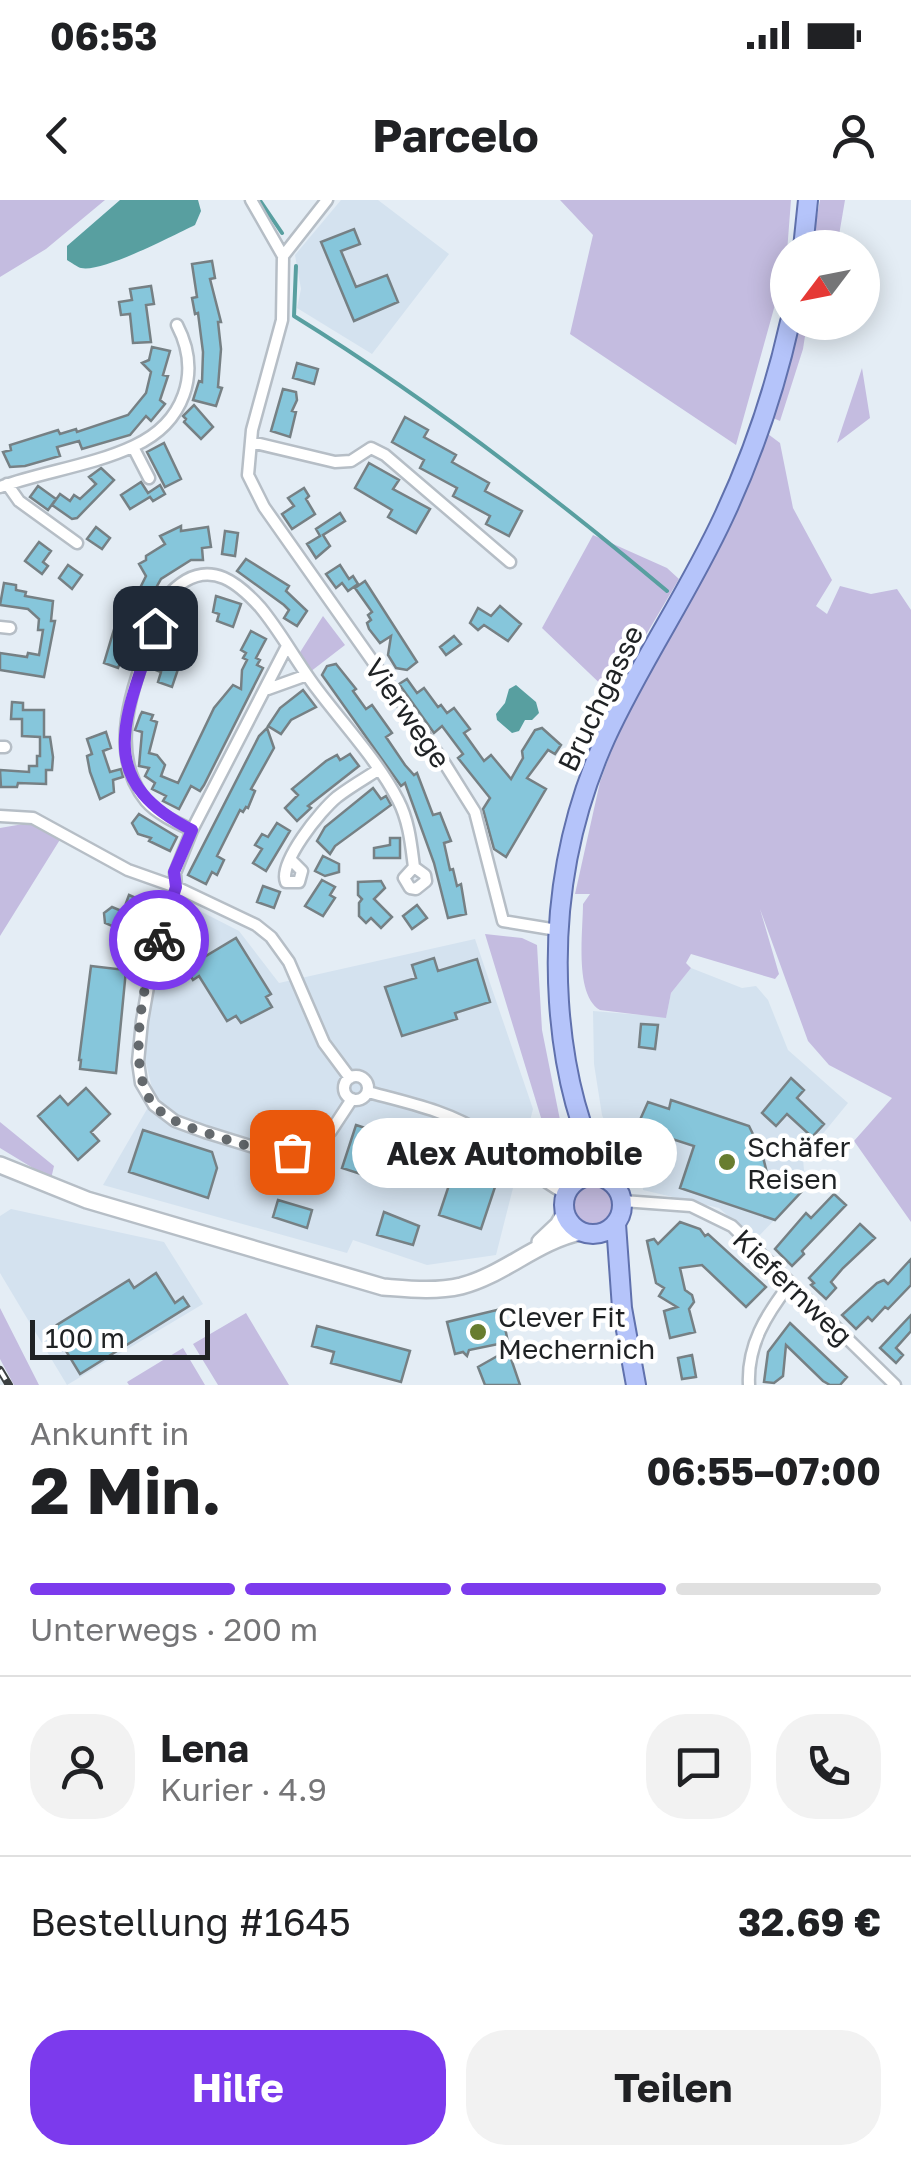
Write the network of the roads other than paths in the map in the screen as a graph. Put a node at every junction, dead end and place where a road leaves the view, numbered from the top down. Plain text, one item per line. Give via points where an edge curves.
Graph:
1 (252, 200) edge
2 (327, 200) edge
3 (808, 200) edge
4 (805, 230) edge
5 (282, 256) junction
6 (176, 325) dead end
7 (785, 340) edge
8 (251, 442) junction
9 (134, 446) junction
10 (149, 478) dead end
11 (4, 486) edge
12 (77, 543) dead end
13 (510, 562) dead end
14 (290, 653) junction
15 (306, 675) junction
16 (268, 689) junction
17 (378, 770) junction
18 (0, 816) edge
19 (192, 830) junction
20 (290, 859) dead end
21 (414, 867) dead end
22 (176, 887) junction
23 (558, 930) junction
24 (350, 1078) junction
25 (368, 1092) junction
26 (352, 1098) junction
27 (580, 1118) junction
28 (0, 1165) edge
29 (604, 1178) junction
30 (572, 1187) junction
31 (622, 1201) junction
32 (565, 1213) junction
33 (616, 1224) junction
34 (588, 1233) junction
35 (526, 1255) junction
36 (789, 1284) junction
37 (622, 1308) junction
38 (636, 1385) edge
39 (749, 1385) edge
40 (895, 1385) edge

1 - 5 street
2 - 5 street
3 - 4 main road
5 - 8 street via 282,320
6 - 9 street via 186,344 190,380 180,406
7 - 23 main road, Bruchgasse via 762,424 730,503 590,776 566,858
8 - 13 street via 335,462 371,448
8 - 23 street, Vierwege via 248,476 264,508 475,812 503,921
9 - 10 street
9 - 11 street
11 - 12 street
14 - 15 street
14 - 16 street
14 - 19 street via 262,610 225,578 190,577 164,599 126,717 125,754 147,803
15 - 16 street
15 - 17 street
16 - 19 street
17 - 20 street via 336,798
17 - 21 street via 410,829
18 - 22 street via 33,818 128,870
19 - 22 street via 174,872
22 - 24 street via 271,938 289,962 324,1043
22 - 26 street via 154,953 142,1021 138,1062 154,1105 174,1121 273,1153 311,1146
23 - 27 main road, Bruchgasse via 560,1015
24 - 25 street via 365,1079
24 - 26 street via 345,1091
25 - 26 street
25 - 30 street via 465,1123 540,1180
27 - 29 main road, Bruchgasse
27 - 30 main road, Bruchgasse via 583,1158
28 - 35 main road via 88,1200 383,1286 462,1286
29 - 30 main road via 586,1176
29 - 31 main road
30 - 32 main road
31 - 33 main road
31 - 36 street, Kiefernweg via 691,1206 716,1216
32 - 34 main road via 574,1228
32 - 35 main road
33 - 34 main road
33 - 37 main road
34 - 35 main road
34 - 37 main road via 604,1249
36 - 39 street via 754,1342
36 - 40 street, Kiefernweg
37 - 38 main road

